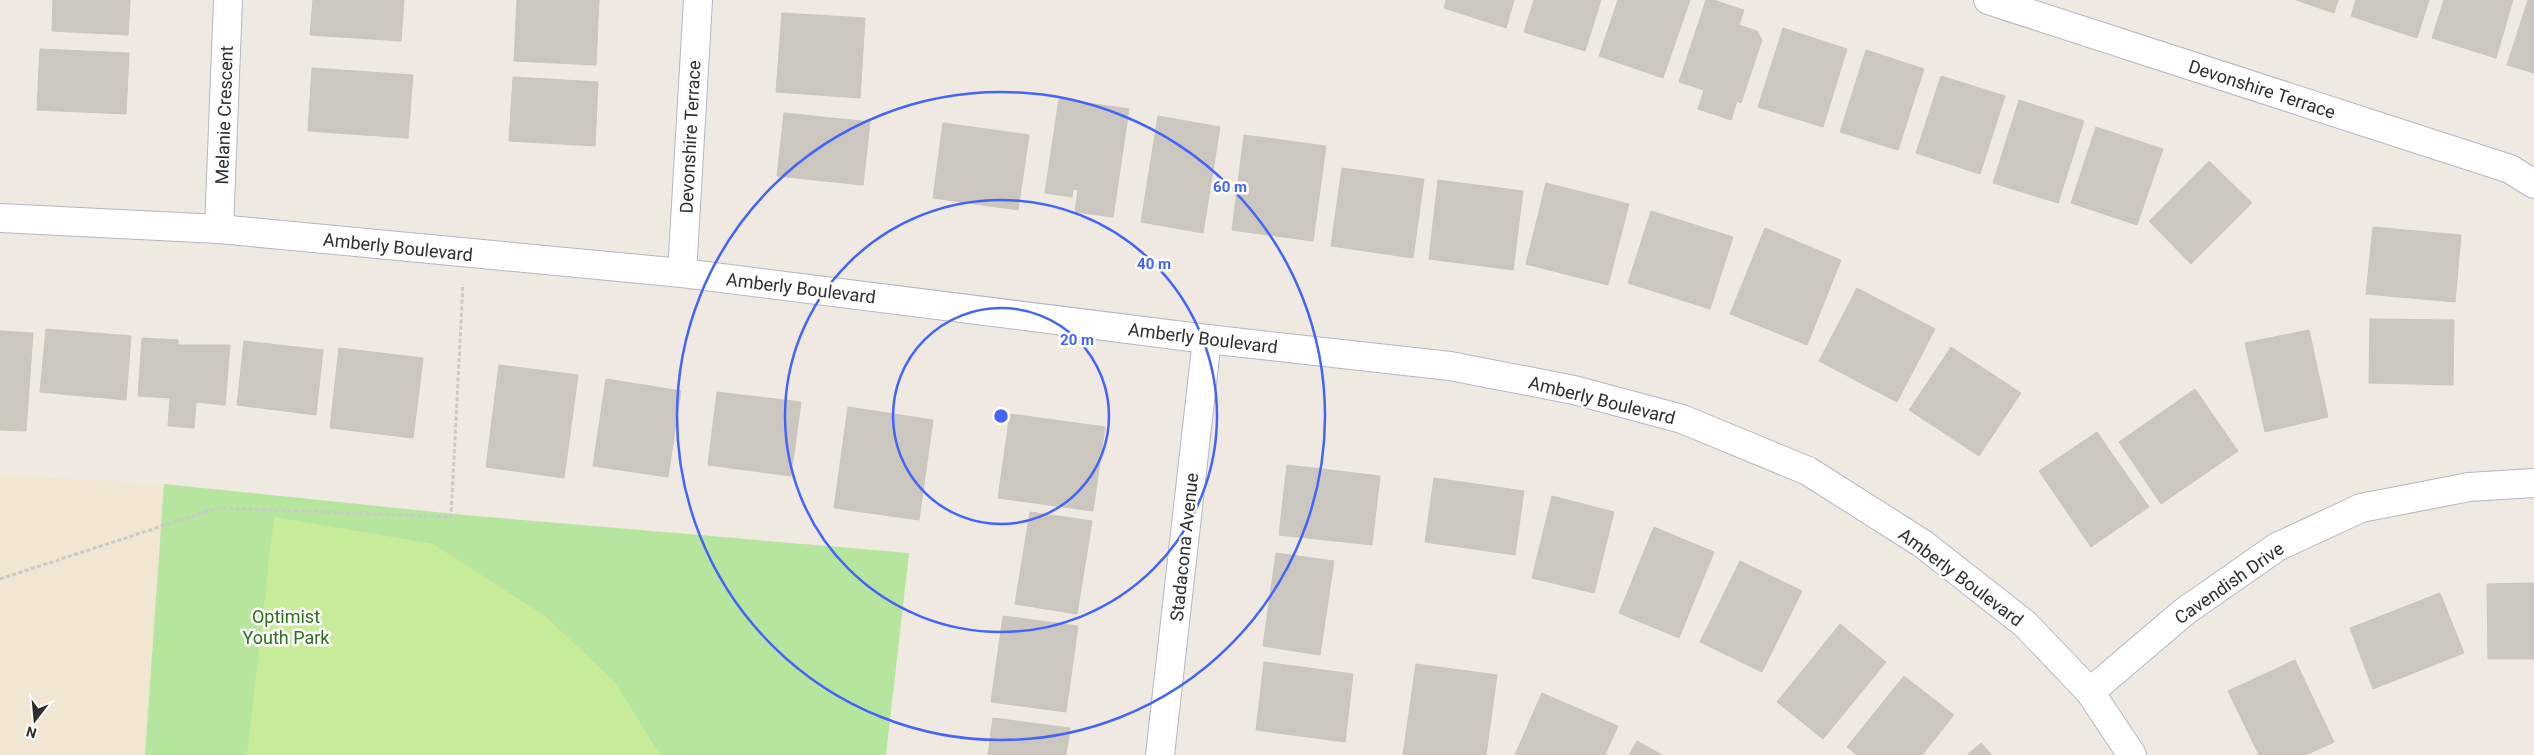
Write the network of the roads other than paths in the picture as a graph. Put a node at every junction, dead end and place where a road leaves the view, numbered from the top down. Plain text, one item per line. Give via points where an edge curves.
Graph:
1 (228, 0) edge
2 (698, 0) edge
3 (1988, 0) edge
4 (2534, 184) edge
5 (0, 218) edge
6 (219, 229) junction
7 (682, 274) junction
8 (1207, 339) junction
9 (2534, 483) edge
10 (2090, 692) junction
11 (1160, 755) edge
12 (2132, 755) edge

1 - 6 street, Melanie Crescent
2 - 7 street, Devonshire Terrace
3 - 4 street, Devonshire Terrace via 2510,169
5 - 6 street, Amberly Boulevard
6 - 7 street, Amberly Boulevard
7 - 8 street, Amberly Boulevard
8 - 10 street, Amberly Boulevard via 1450,366 1574,390 1682,419 1808,471 1923,544 2025,624
8 - 11 street, Stadacona Avenue
9 - 10 street, Cavendish Drive via 2469,486 2361,508 2277,547 2184,612
10 - 12 street, Amberly Boulevard

